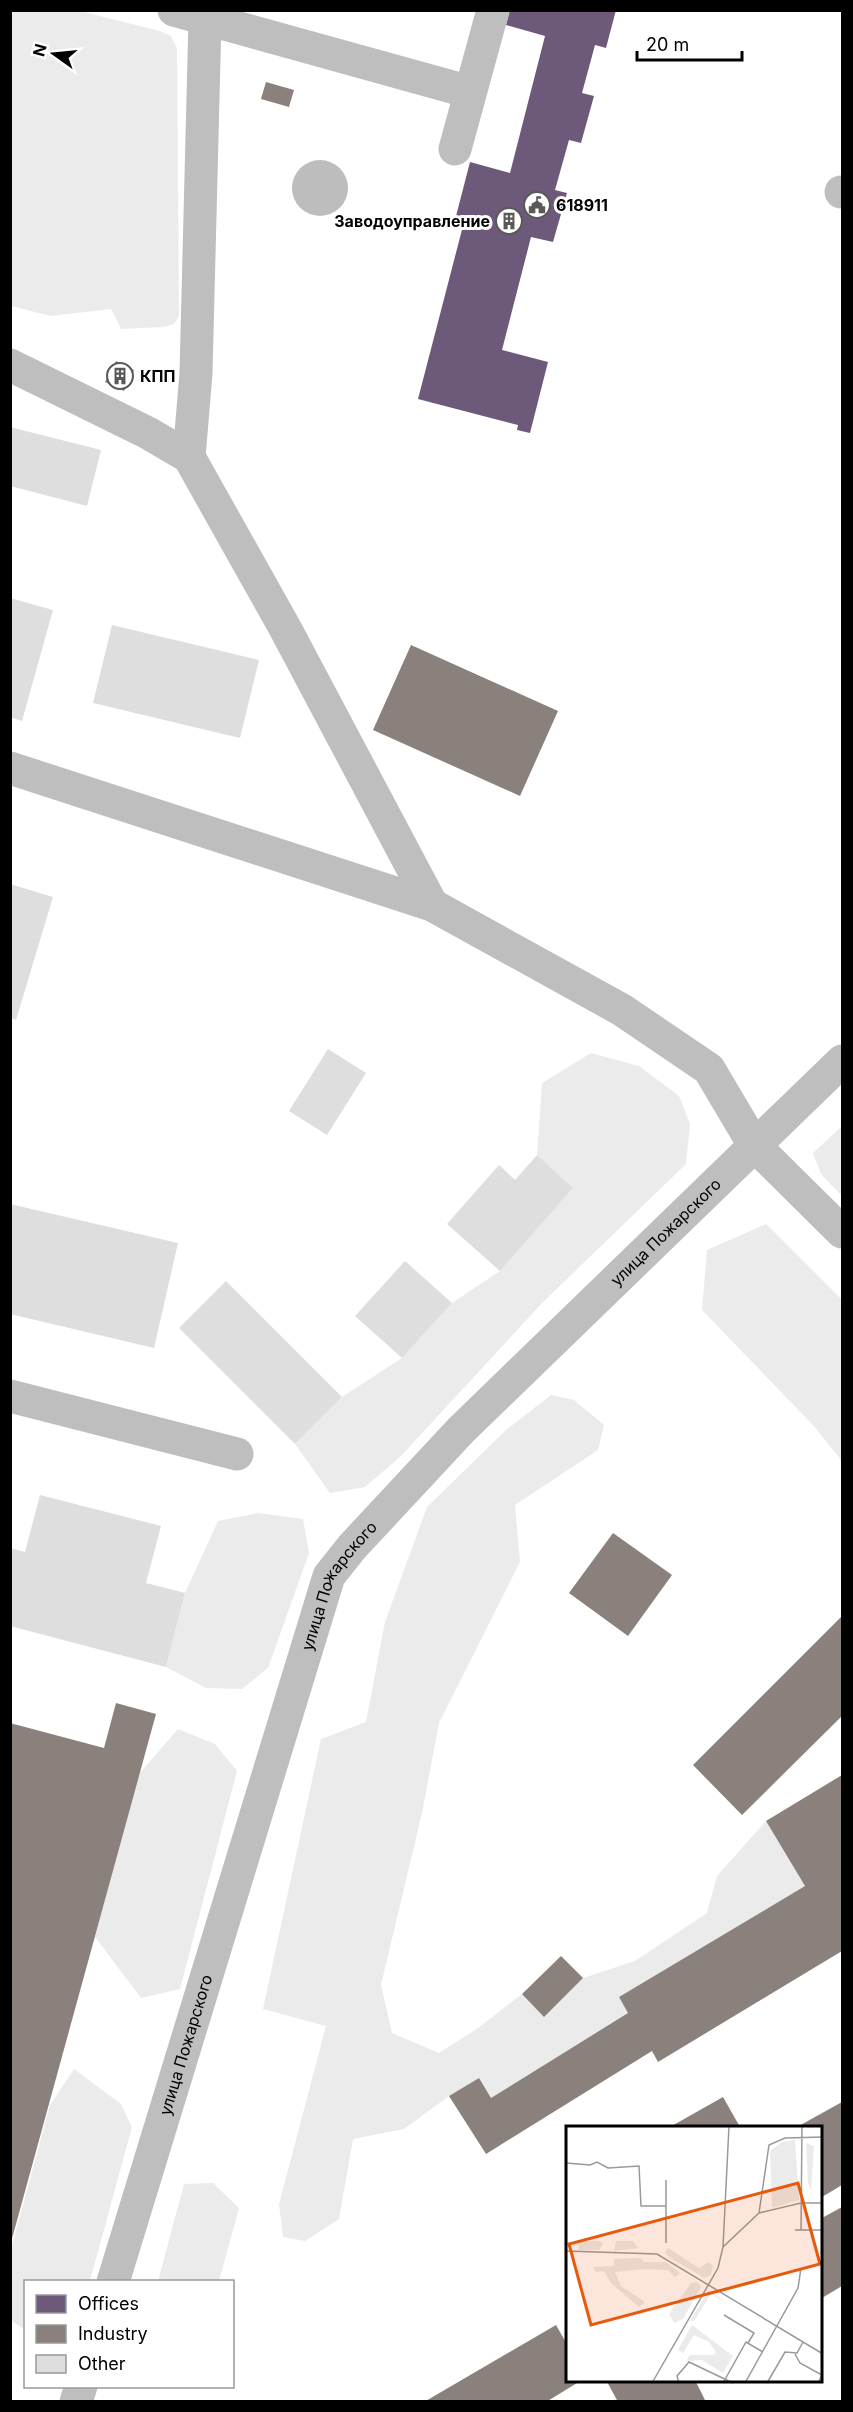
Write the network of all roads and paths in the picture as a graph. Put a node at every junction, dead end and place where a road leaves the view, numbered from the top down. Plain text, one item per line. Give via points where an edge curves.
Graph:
1 (493, 10) edge
2 (196, 13) edge
3 (470, 92) junction
4 (455, 149) dead end
5 (10, 365) edge
6 (189, 457) junction
7 (10, 768) edge
8 (432, 905) junction
9 (843, 1061) edge
10 (754, 1144) junction
11 (843, 1232) edge
12 (10, 1396) edge
13 (237, 1454) dead end
14 (114, 2280) edge

1 - 3 street
2 - 3 street
2 - 6 street via 196,373
3 - 4 street
5 - 6 street
6 - 8 street
7 - 8 street
8 - 10 street via 621,1010 709,1069
9 - 10 street, улица Пожарского
10 - 11 street
10 - 14 street, улица Пожарского via 461,1430 329,1576
12 - 13 street

